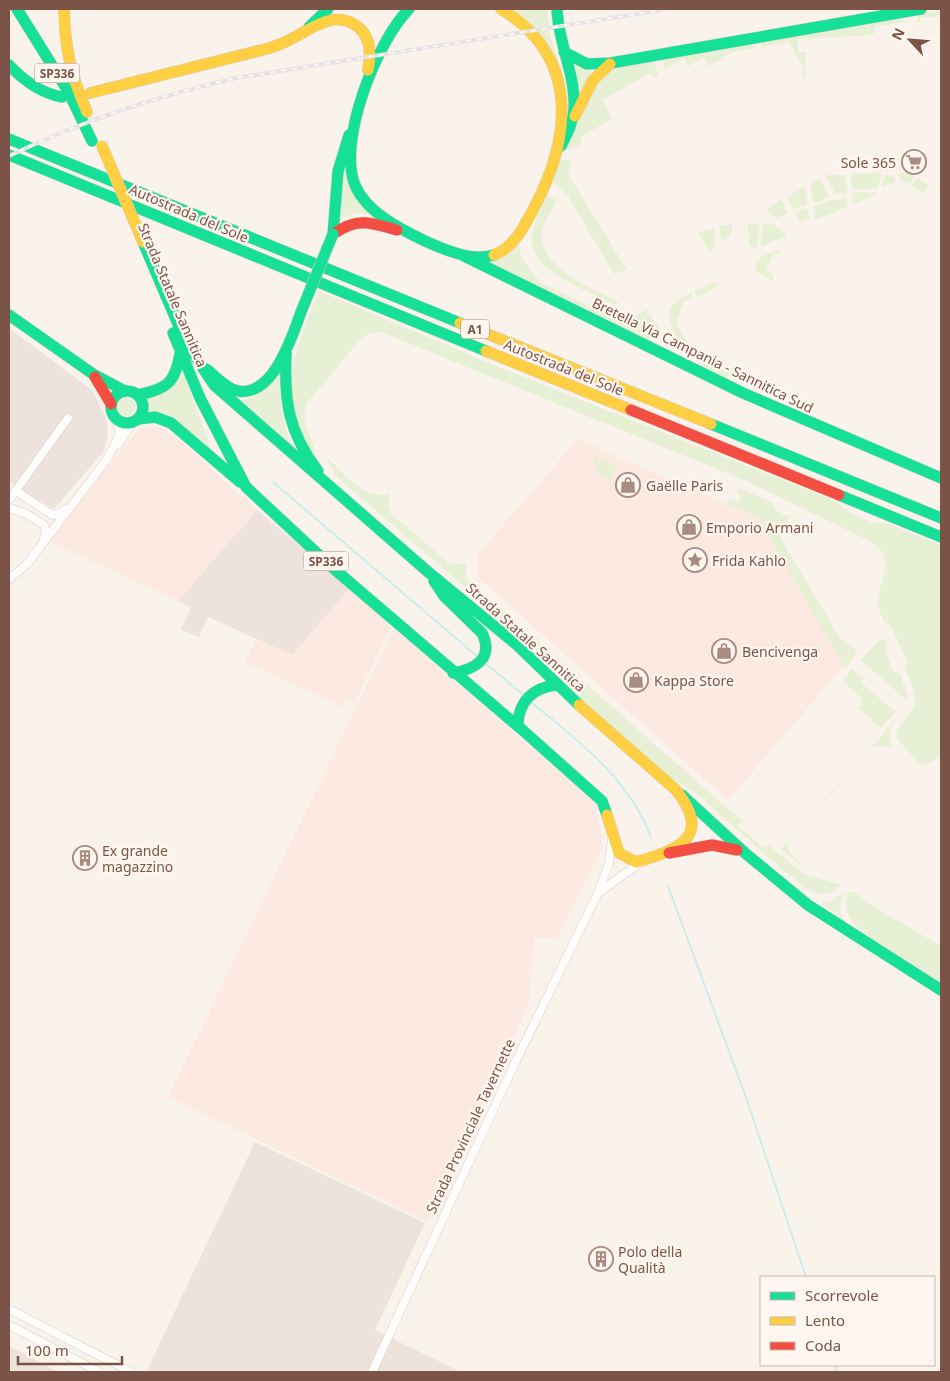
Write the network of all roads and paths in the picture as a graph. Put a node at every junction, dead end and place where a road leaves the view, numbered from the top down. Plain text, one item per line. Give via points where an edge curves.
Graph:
1 (17, 9) edge
2 (64, 9) edge
3 (328, 9) edge
4 (409, 9) edge
5 (501, 9) edge
6 (557, 9) edge
7 (921, 9) edge
8 (309, 27) junction
9 (564, 52) junction
10 (611, 63) junction
11 (9, 65) edge
12 (90, 94) dead end
13 (364, 94) junction
14 (62, 97) dead end
15 (571, 124) junction
16 (351, 131) junction
17 (9, 138) edge
18 (97, 144) junction
19 (558, 152) junction
20 (9, 155) edge
21 (333, 234) junction
22 (412, 234) junction
23 (455, 252) junction
24 (9, 315) edge
25 (286, 350) junction
26 (180, 352) junction
27 (200, 364) junction
28 (93, 374) junction
29 (125, 391) junction
30 (137, 395) junction
31 (111, 404) junction
32 (68, 418) dead end
33 (116, 419) junction
34 (135, 421) junction
35 (109, 456) junction
36 (941, 478) edge
37 (246, 487) junction
38 (333, 489) junction
39 (16, 490) junction
40 (9, 500) edge
41 (72, 505) junction
42 (9, 508) edge
43 (941, 518) edge
44 (941, 538) edge
45 (42, 543) junction
46 (426, 571) junction
47 (9, 579) edge
48 (453, 672) junction
49 (557, 686) junction
50 (520, 728) junction
51 (675, 789) junction
52 (612, 837) junction
53 (669, 853) junction
54 (745, 853) junction
55 (641, 862) junction
56 (598, 893) junction
57 (941, 990) edge
58 (9, 1309) edge
59 (9, 1325) edge
60 (99, 1372) edge
61 (131, 1372) edge
62 (372, 1372) edge

1 - 18 main road, Strada Statale Sannitica / SP336
2 - 18 main road via 65,44
3 - 8 main road
4 - 13 main road via 384,38
5 - 19 main road via 520,18 549,57 562,104
6 - 9 main road
7 - 10 main road
8 - 12 main road via 290,40 266,49
8 - 13 main road via 338,18 353,22 363,31 369,45 370,65
9 - 10 main road via 587,64
9 - 15 main road via 574,100
10 - 15 main road via 592,80
11 - 14 main road via 26,82 51,96
13 - 16 main road
15 - 19 main road
16 - 21 main road, Strada Statale Sannitica via 340,152
16 - 22 main road via 356,187 367,203
17 - 43 main road, Autostrada del Sole / A1
18 - 26 main road, Strada Statale Sannitica / SP336
18 - 27 main road, Strada Statale Sannitica / SP336, bridge via 178,326
19 - 23 main road via 531,215 507,250 488,257
20 - 44 main road, Autostrada del Sole / A1
21 - 22 main road via 346,224 366,220
21 - 25 main road, Strada Statale Sannitica / SP336, bridge
22 - 23 main road
23 - 36 main road, Bretella Via Campania - Sannitica Sud via 743,394
24 - 28 main road
25 - 27 main road, Strada Statale Sannitica / SP336 via 265,382 240,392
25 - 38 main road, Strada Statale Sannitica / SP336 via 284,400 290,426 301,448
26 - 30 main road via 178,369 168,385
26 - 37 main road, Strada Statale Sannitica / SP336 via 220,440
27 - 38 main road, Strada Statale Sannitica / SP336 via 219,391
28 - 29 main road
28 - 31 main road
29 - 30 main road
29 - 31 main road
30 - 34 main road via 144,406
31 - 33 main road
32 - 39 street
33 - 34 main road via 124,423
33 - 35 street via 118,439
34 - 35 street
34 - 37 main road, Strada Statale Sannitica via 155,417 171,423
35 - 41 street
37 - 48 main road, Strada Statale Sannitica / SP336
38 - 46 main road, Strada Statale Sannitica / SP336
39 - 40 street
39 - 41 street via 52,515
41 - 45 street
42 - 45 street via 44,525 46,532
45 - 47 street via 27,564
46 - 48 main road via 444,596 487,640 487,652 482,661 474,668
46 - 49 main road, Strada Statale Sannitica / SP336 via 517,646
48 - 50 main road, Strada Statale Sannitica / SP336
49 - 50 main road via 547,685 533,691 518,713
49 - 51 main road, Strada Statale Sannitica
50 - 52 main road, Strada Statale Sannitica / SP336 via 602,801
51 - 53 main road, Strada Statale Sannitica via 691,814 692,827 687,838
51 - 54 main road, Strada Statale Sannitica
52 - 55 main road, Strada Statale Sannitica / SP336 via 619,853
52 - 56 street, Strada Provinciale Tavernette via 609,864
53 - 54 main road via 719,843
53 - 55 main road, Strada Statale Sannitica
54 - 57 main road, Strada Statale Sannitica via 808,905
55 - 56 street, Strada Provinciale Tavernette
56 - 62 street, Strada Provinciale Tavernette via 514,1065
58 - 61 street
59 - 60 street

